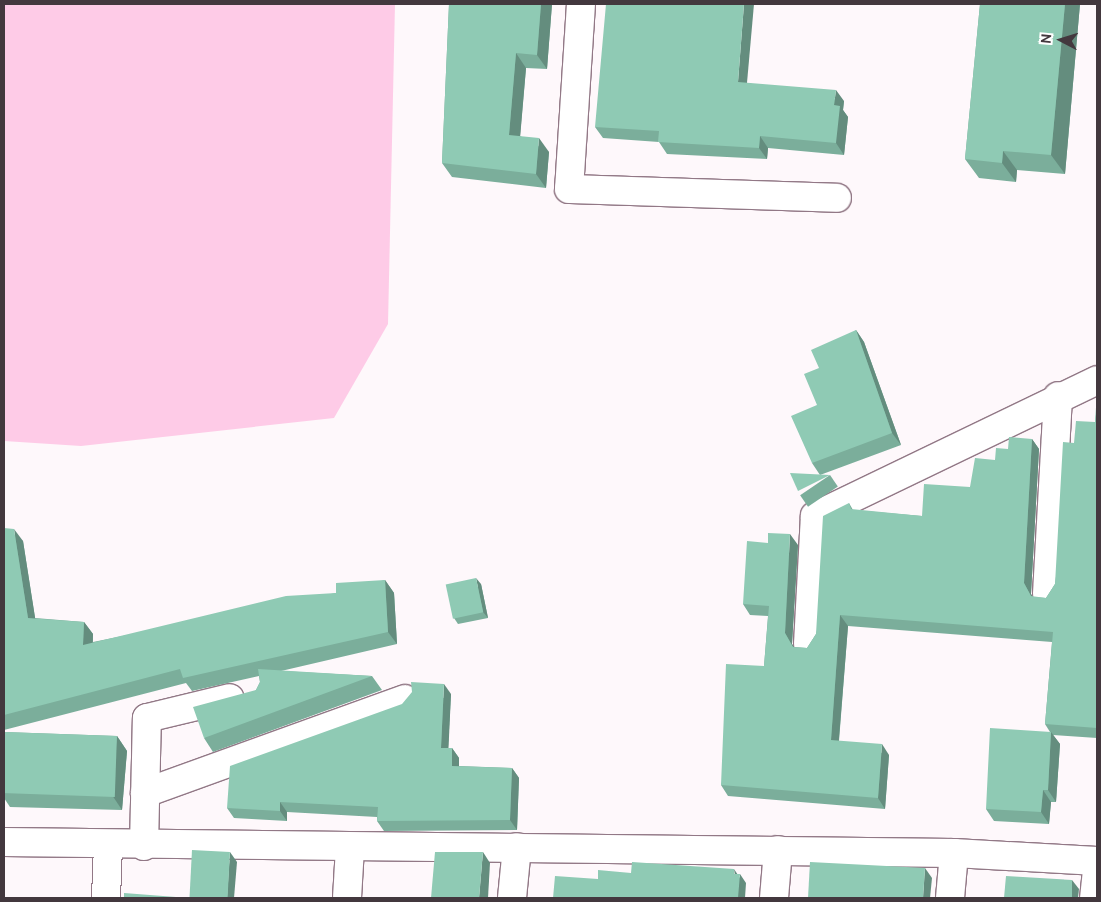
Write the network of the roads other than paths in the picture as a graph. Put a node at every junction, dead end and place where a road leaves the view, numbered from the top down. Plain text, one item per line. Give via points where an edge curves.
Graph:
1 (581, 4) edge
2 (837, 198) dead end
3 (1097, 380) edge
4 (1058, 396) junction
5 (1047, 594) edge
6 (808, 644) edge
7 (255, 692) edge
8 (404, 699) edge
9 (145, 793) junction
10 (4, 842) edge
11 (108, 846) junction
12 (144, 846) junction
13 (516, 847) junction
14 (350, 848) junction
15 (778, 850) junction
16 (954, 853) junction
17 (1095, 861) edge
18 (106, 898) edge
19 (347, 898) edge
20 (512, 898) edge
21 (774, 898) edge
22 (950, 898) edge
23 (1089, 898) edge

1 - 2 street via 570,189
3 - 4 street
4 - 5 street
4 - 6 street via 815,516
7 - 9 street via 147,718
8 - 9 street
9 - 12 street
10 - 11 street
11 - 12 street
11 - 18 street
12 - 14 street
13 - 14 street
13 - 15 street
13 - 20 street
14 - 19 street
15 - 16 street
15 - 21 street
16 - 17 street
16 - 22 street
17 - 23 lane

